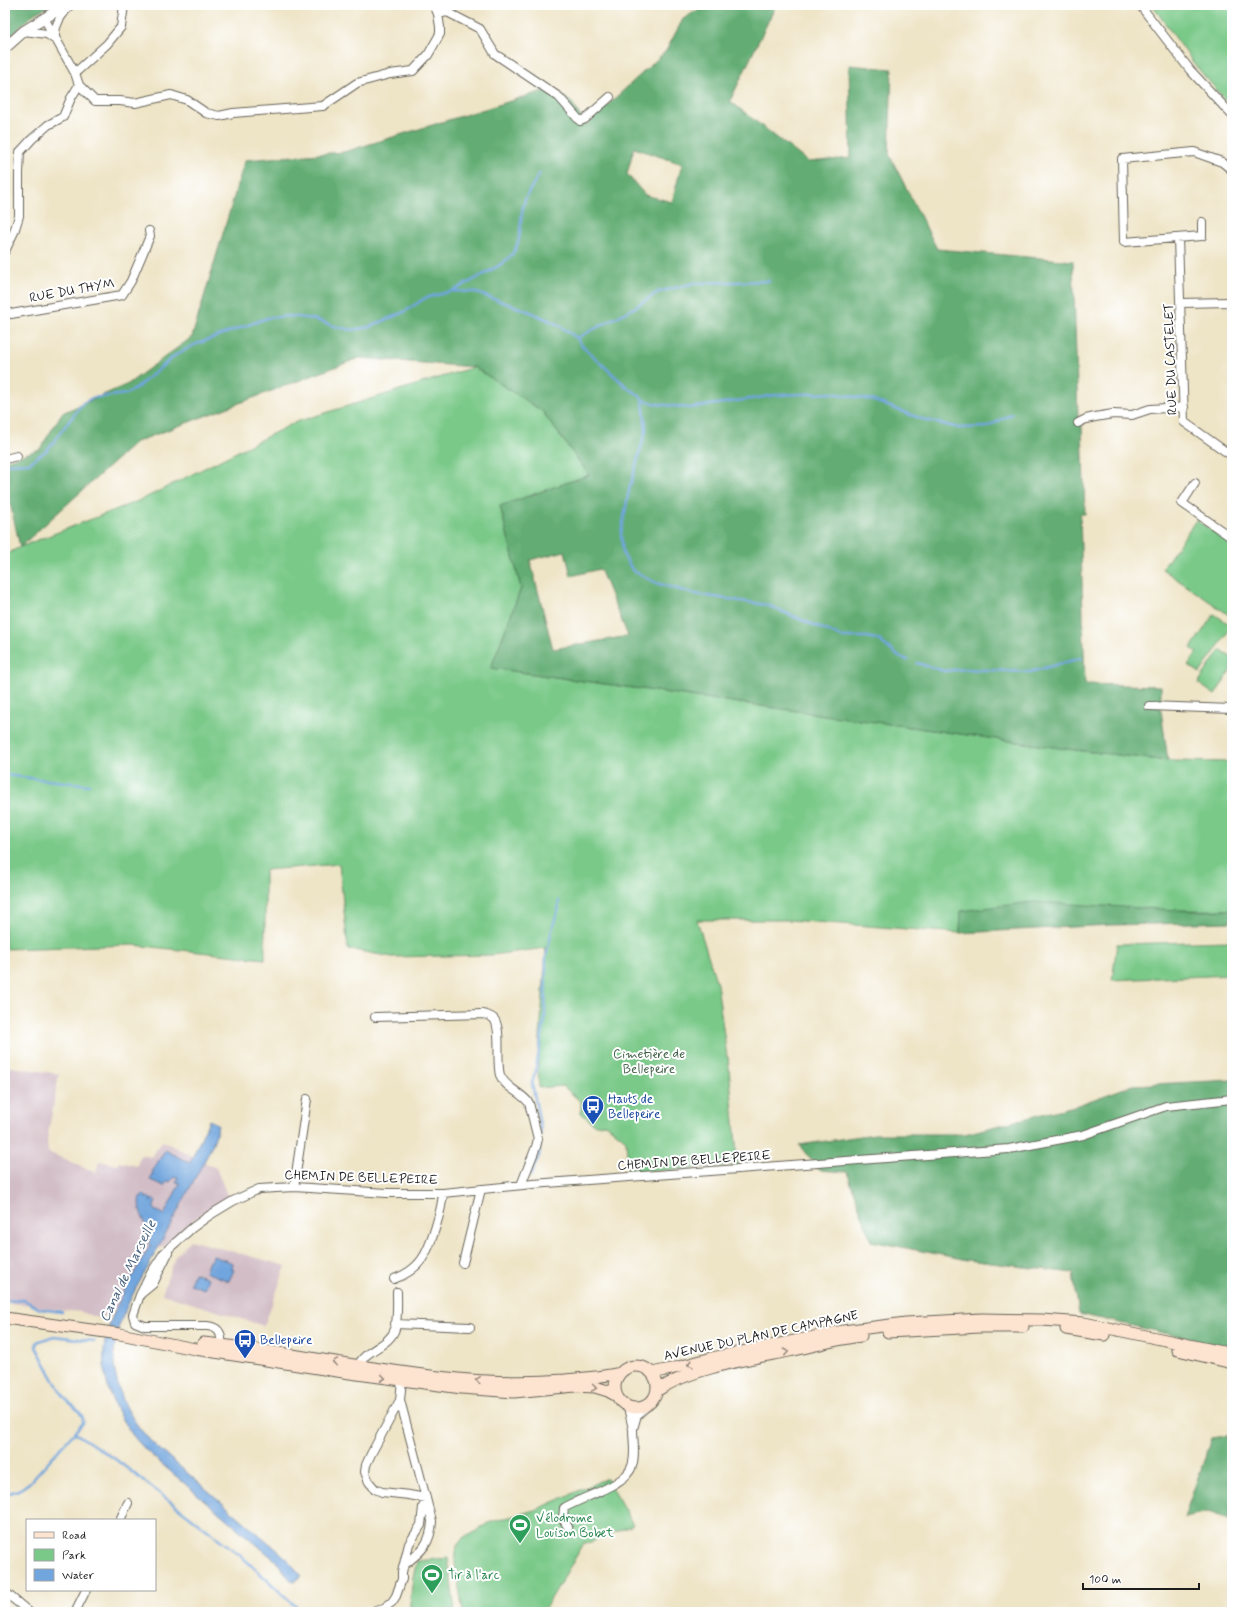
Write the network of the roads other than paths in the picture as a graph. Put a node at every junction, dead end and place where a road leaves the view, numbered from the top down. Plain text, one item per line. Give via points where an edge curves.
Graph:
1 (66, 5) edge
2 (70, 5) edge
3 (124, 5) edge
4 (434, 5) edge
5 (1140, 5) edge
6 (438, 14) junction
7 (44, 18) junction
8 (24, 31) junction
9 (55, 40) junction
10 (5, 48) edge
11 (75, 73) junction
12 (79, 85) junction
13 (610, 97) dead end
14 (1232, 115) edge
15 (1232, 170) edge
16 (1202, 222) dead end
17 (149, 231) dead end
18 (1178, 238) junction
19 (5, 251) edge
20 (1232, 302) edge
21 (1180, 303) junction
22 (5, 310) edge
23 (1184, 407) junction
24 (1078, 423) dead end
25 (16, 456) dead end
26 (1232, 456) edge
27 (5, 459) edge
28 (1196, 483) dead end
29 (1232, 538) edge
30 (1149, 706) dead end
31 (1232, 709) edge
32 (375, 1017) dead end
33 (307, 1099) dead end
34 (1232, 1099) edge
35 (521, 1185) junction
36 (294, 1187) junction
37 (481, 1189) junction
38 (443, 1193) junction
39 (463, 1263) dead end
40 (394, 1279) dead end
41 (397, 1292) dead end
42 (5, 1318) edge
43 (395, 1324) junction
44 (470, 1327) dead end
45 (221, 1349) junction
46 (1232, 1354) edge
47 (1232, 1362) edge
48 (358, 1366) junction
49 (620, 1373) junction
50 (652, 1373) junction
51 (402, 1380) junction
52 (658, 1390) junction
53 (617, 1396) junction
54 (400, 1400) junction
55 (647, 1406) junction
56 (628, 1407) junction
57 (632, 1429) junction
58 (426, 1498) junction
59 (128, 1503) dead end
60 (120, 1519) edge
61 (568, 1527) dead end
62 (404, 1565) junction
63 (86, 1591) edge
64 (5, 1592) edge
65 (29, 1612) edge
66 (75, 1612) edge
67 (376, 1612) edge

1 - 7 street
2 - 9 street via 56,25
3 - 11 street via 121,27 107,44
4 - 6 street
5 - 14 street via 1190,70
6 - 12 street via 440,27 437,40 428,55 413,71 357,83 323,106 219,116 206,113 187,100 171,95 135,103 95,101
6 - 13 street via 447,12 480,29 495,54 559,97 580,120 585,119
7 - 8 street
7 - 9 street
8 - 9 street via 47,34
8 - 10 street
9 - 11 street
11 - 12 street
12 - 19 street via 63,117 48,125 20,152 19,216
15 - 18 street via 1222,162 1194,152 1122,159 1124,242
16 - 18 street via 1202,236
17 - 22 street, RUE DU THYM via 150,236 131,281 122,295 11,314
18 - 21 street, RUE DU CASTELET
20 - 21 street
21 - 23 street, RUE DU CASTELET
23 - 24 street via 1150,409 1132,415 1113,414
23 - 26 street, RUE DU CASTELET via 1184,422
25 - 27 street
28 - 29 street via 1182,503
30 - 31 street
32 - 35 street via 483,1014 495,1020 500,1074 507,1085 529,1103 538,1139
33 - 36 street
34 - 35 street, CHEMIN DE BELLEPEIRE via 1166,1106 1083,1135 1009,1150
35 - 37 street, CHEMIN DE BELLEPEIRE
36 - 38 street, CHEMIN DE BELLEPEIRE via 386,1193
36 - 45 street, CHEMIN DE BELLEPEIRE via 259,1189 210,1215 160,1257 140,1295 133,1315 133,1320 137,1324 211,1326 220,1332
37 - 38 street, CHEMIN DE BELLEPEIRE
37 - 39 street
38 - 40 street via 441,1208 427,1251 418,1264
41 - 43 street
42 - 45 main road
43 - 44 street
43 - 48 street via 390,1337 365,1356
48 -> 45 main road
45 -> 51 main road via 354,1374
46 -> 50 main road, AVENUE DU PLAN DE CAMPAGNE via 1084,1323 982,1319 906,1323 843,1331
52 -> 47 main road, AVENUE DU PLAN DE CAMPAGNE via 666,1384 693,1374 853,1337 979,1327 1078,1330
49 -> 48 main road via 516,1382
49 - 50 main road via 625,1368 640,1366
49 - 53 main road via 614,1385
50 - 52 main road
51 -> 53 main road via 514,1392 576,1386 595,1387
51 - 54 street
52 - 55 main road
53 - 56 main road
54 - 58 street
54 - 58 street via 371,1454 365,1472 369,1482 382,1492
55 - 56 main road
55 - 57 street via 637,1415
56 - 57 street
57 - 61 street via 634,1456 630,1472 614,1484 564,1508 563,1519
58 - 62 street via 421,1525 411,1539
58 - 62 street via 432,1531 424,1548
59 - 60 street
62 - 67 street via 396,1596 392,1602
63 - 66 street
64 - 65 street

